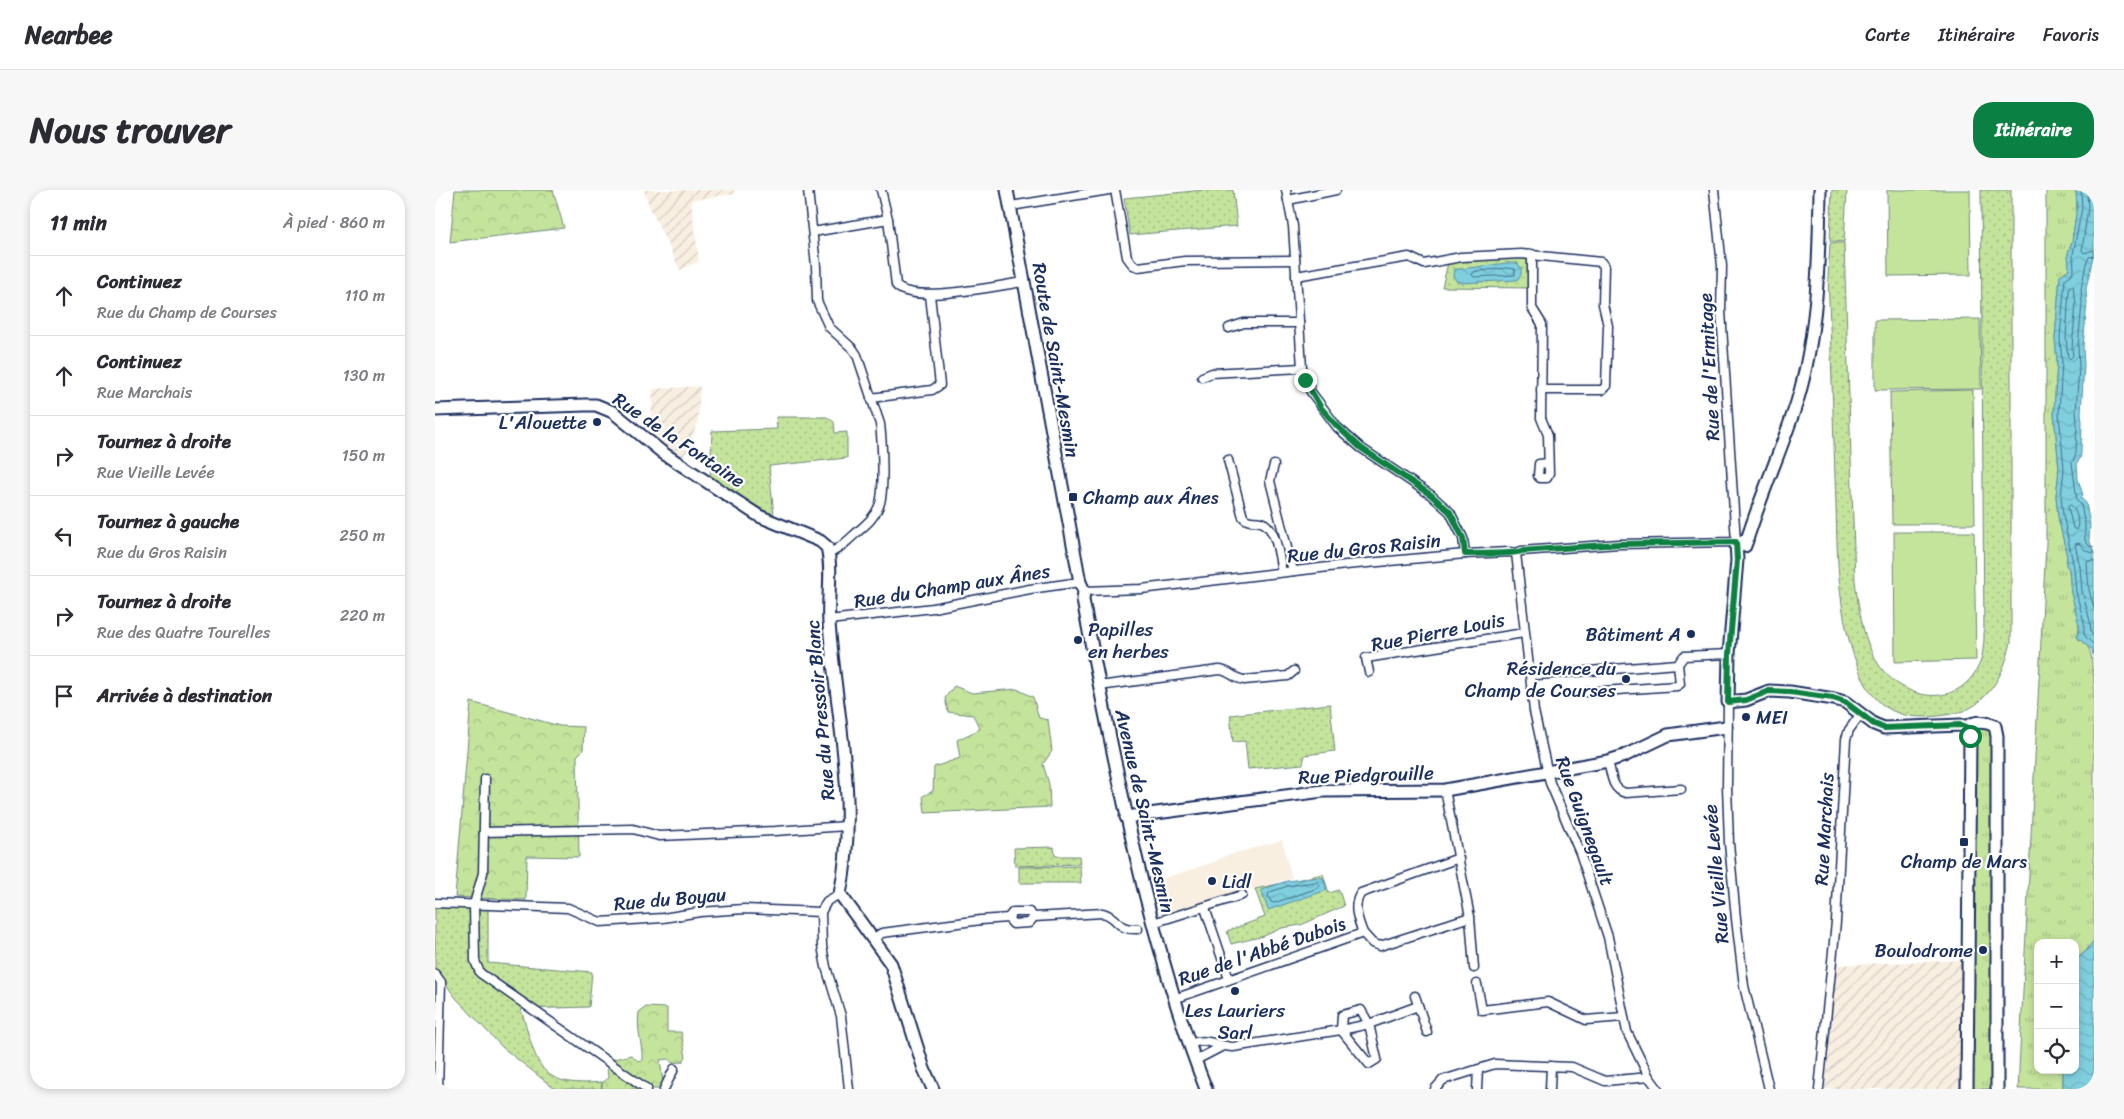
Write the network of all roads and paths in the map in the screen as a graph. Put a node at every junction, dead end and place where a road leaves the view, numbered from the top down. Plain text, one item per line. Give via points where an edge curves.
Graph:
1 (808, 190) edge
2 (881, 190) edge
3 (1007, 190) edge
4 (1109, 190) edge
5 (1115, 190) edge
6 (1286, 190) edge
7 (1336, 190) edge
8 (1715, 190) edge
9 (1820, 190) edge
10 (1288, 200) junction
11 (1011, 206) junction
12 (888, 219) junction
13 (813, 232) junction
14 (1532, 254) junction
15 (1295, 260) junction
16 (1296, 276) junction
17 (1024, 282) junction
18 (930, 295) junction
19 (1299, 323) junction
20 (1229, 328) dead end
21 (1302, 368) junction
22 (1202, 376) dead end
23 (1541, 390) junction
24 (871, 398) junction
25 (435, 410) edge
26 (1228, 460) dead end
27 (1548, 464) dead end
28 (1274, 465) dead end
29 (1071, 537) joint
30 (1741, 541) junction
31 (829, 553) junction
32 (1516, 553) junction
33 (1465, 554) junction
34 (1293, 571) junction
35 (1282, 572) junction
36 (1082, 587) junction
37 (829, 620) junction
38 (1524, 633) junction
39 (1729, 654) junction
40 (1678, 664) junction
41 (1295, 671) dead end
42 (1369, 672) dead end
43 (1537, 675) dead end
44 (1099, 686) junction
45 (1587, 692) dead end
46 (1728, 702) junction
47 (1860, 715) junction
48 (1727, 726) junction
49 (1967, 727) junction
50 (1608, 761) junction
51 (1547, 771) junction
52 (485, 779) dead end
53 (1681, 789) dead end
54 (1445, 790) junction
55 (1126, 817) junction
56 (846, 826) junction
57 (485, 832) junction
58 (1459, 858) junction
59 (840, 894) junction
60 (1242, 895) dead end
61 (435, 903) edge
62 (474, 904) junction
63 (1205, 908) junction
64 (821, 912) junction
65 (1034, 917) junction
66 (1470, 917) junction
67 (1007, 918) junction
68 (1153, 923) junction
69 (1138, 929) dead end
70 (1363, 933) junction
71 (874, 938) junction
72 (1474, 968) dead end
73 (435, 974) edge
74 (1229, 978) junction
75 (1477, 984) dead end
76 (1415, 996) dead end
77 (1174, 999) junction
78 (1418, 1006) junction
79 (1623, 1017) junction
80 (1369, 1024) junction
81 (1341, 1030) junction
82 (1427, 1032) dead end
83 (1190, 1044) junction
84 (1223, 1046) junction
85 (1196, 1060) junction
86 (1551, 1066) junction
87 (674, 1069) dead end
88 (1478, 1070) junction
89 (1649, 1077) junction
90 (439, 1089) edge
91 (647, 1089) edge
92 (664, 1089) edge
93 (849, 1089) edge
94 (933, 1089) edge
95 (1206, 1089) edge
96 (1435, 1089) edge
97 (1477, 1089) edge
98 (1550, 1089) edge
99 (1658, 1089) edge
100 (1769, 1089) edge
101 (1819, 1089) edge
102 (1967, 1089) edge
103 (1997, 1089) edge

1 - 13 street
2 - 12 street
3 - 11 street, Route de Saint-Mesmin
4 - 11 street
5 - 15 street via 1127,257 1138,267 1185,261
6 - 10 street
7 - 10 street
8 - 30 street, Rue de l'Ermitage via 1722,266 1721,311
9 - 30 street, Rue Vieille Levée via 1817,294 1808,354 1797,402
10 - 15 street
11 - 17 street, Route de Saint-Mesmin
12 - 13 street
12 - 18 street via 896,285 903,291
13 - 24 street via 817,301 829,327 855,351
14 - 16 street via 1461,257 1424,264 1409,257
14 - 23 street via 1532,308 1542,324
14 - 23 street via 1601,262 1604,266 1603,304 1608,326 1605,390
15 - 16 street
16 - 19 street
17 - 18 street
17 - 29 street, Route de Saint-Mesmin
18 - 24 street via 940,385 932,390
19 - 20 street via 1244,323
19 - 21 street
21 - 22 street via 1212,372
21 - 33 street via 1311,392 1337,426 1361,448 1431,495 1450,512 1463,538
23 - 27 street via 1541,418 1548,435
24 - 31 street via 881,434 881,501 871,520 843,546
25 - 31 street, Rue de la Fontaine via 559,405 603,407 663,453 759,516 820,541
26 - 35 street via 1243,517 1263,523 1271,530
28 - 34 street via 1270,481
29 - 36 street, Avenue de Saint-Mesmin
30 - 32 street, Rue du Gros Raisin via 1619,544
30 - 39 street, Rue Vieille Levée
31 - 37 street, Rue du Pressoir Blanc
32 - 33 street, Rue du Gros Raisin
32 - 38 street, Rue Guignegault
33 - 34 street, Rue du Gros Raisin
34 - 35 street, Rue du Gros Raisin
35 - 36 street, Rue du Gros Raisin via 1141,589
36 - 37 street, Rue du Champ aux Ânes via 1030,590 933,608
36 - 44 street, Avenue de Saint-Mesmin
37 - 56 street, Rue du Pressoir Blanc via 847,780
38 - 42 street, Rue Pierre Louis via 1366,658
38 - 51 street, Rue Guignegault via 1534,711
39 - 40 street via 1684,656
39 - 46 street, Rue Vieille Levée
40 - 43 street
40 - 45 street via 1680,684 1677,686
41 - 44 street via 1287,676 1244,680 1219,670
44 - 55 street, Avenue de Saint-Mesmin
46 - 47 street via 1746,700 1769,691 1790,692 1840,700
46 - 48 street, Rue Vieille Levée
47 - 49 street via 1884,728
47 - 101 street, Rue Marchais via 1846,739 1836,922
48 - 50 street, Rue Piedgrouille via 1668,735
48 - 100 street, Rue Vieille Levée via 1729,843 1735,919 1744,986
49 - 102 street via 1970,736
49 - 103 street via 1977,722 1989,723 1995,726 1997,736
50 - 51 street, Rue Piedgrouille
50 - 53 street, Rue Vieille Levée via 1615,788 1621,792
51 - 54 street, Rue Piedgrouille
51 - 79 street, Rue Guignegault via 1608,937
52 - 57 street
54 - 55 street, Rue Piedgrouille via 1323,791
54 - 58 street
55 - 68 street, Avenue de Saint-Mesmin
56 - 57 street via 659,836 633,829
56 - 59 street, Rue du Pressoir Blanc
57 - 62 street via 483,873
58 - 66 street
58 - 70 street, Rue de l'Abbé Dubois via 1361,893 1356,910
59 - 64 street via 827,901
59 - 71 street
60 - 63 street
61 - 62 street, Rue du Boyau
62 - 64 street, Rue du Boyau via 568,908 600,922 744,909
62 - 91 street via 475,961 480,973
63 - 68 street
63 - 74 street
64 - 93 street via 822,946 841,1016
65 - 67 street via 1029,912 1013,912
65 - 67 street via 1029,923 1021,924 1013,924
65 - 69 street via 1103,913 1123,928
66 - 70 street via 1380,946
66 - 72 street
67 - 71 street via 882,933
68 - 77 street, Avenue de Saint-Mesmin
70 - 74 street, Rue de l'Abbé Dubois
71 - 94 street via 891,964
73 - 90 street via 441,982
74 - 77 street, Rue de l'Abbé Dubois
75 - 79 street via 1482,1010 1487,1014 1548,1002 1586,1020
76 - 78 street
77 - 83 street, Avenue de Saint-Mesmin
78 - 80 street
78 - 82 street
79 - 89 street, Rue Guignegault via 1633,1047
80 - 81 street
80 - 81 street via 1361,1010 1343,1015
80 - 81 street via 1377,1059 1369,1064
81 - 84 street
83 - 84 street via 1202,1040
83 - 85 street, Avenue de Saint-Mesmin
84 - 85 street
85 - 95 street, Avenue de Saint-Mesmin
86 - 88 street via 1495,1064
86 - 89 street via 1572,1067 1605,1081
86 - 98 street
87 - 92 street
88 - 96 street via 1443,1080
88 - 97 street
89 - 99 street, Rue Guignegault

